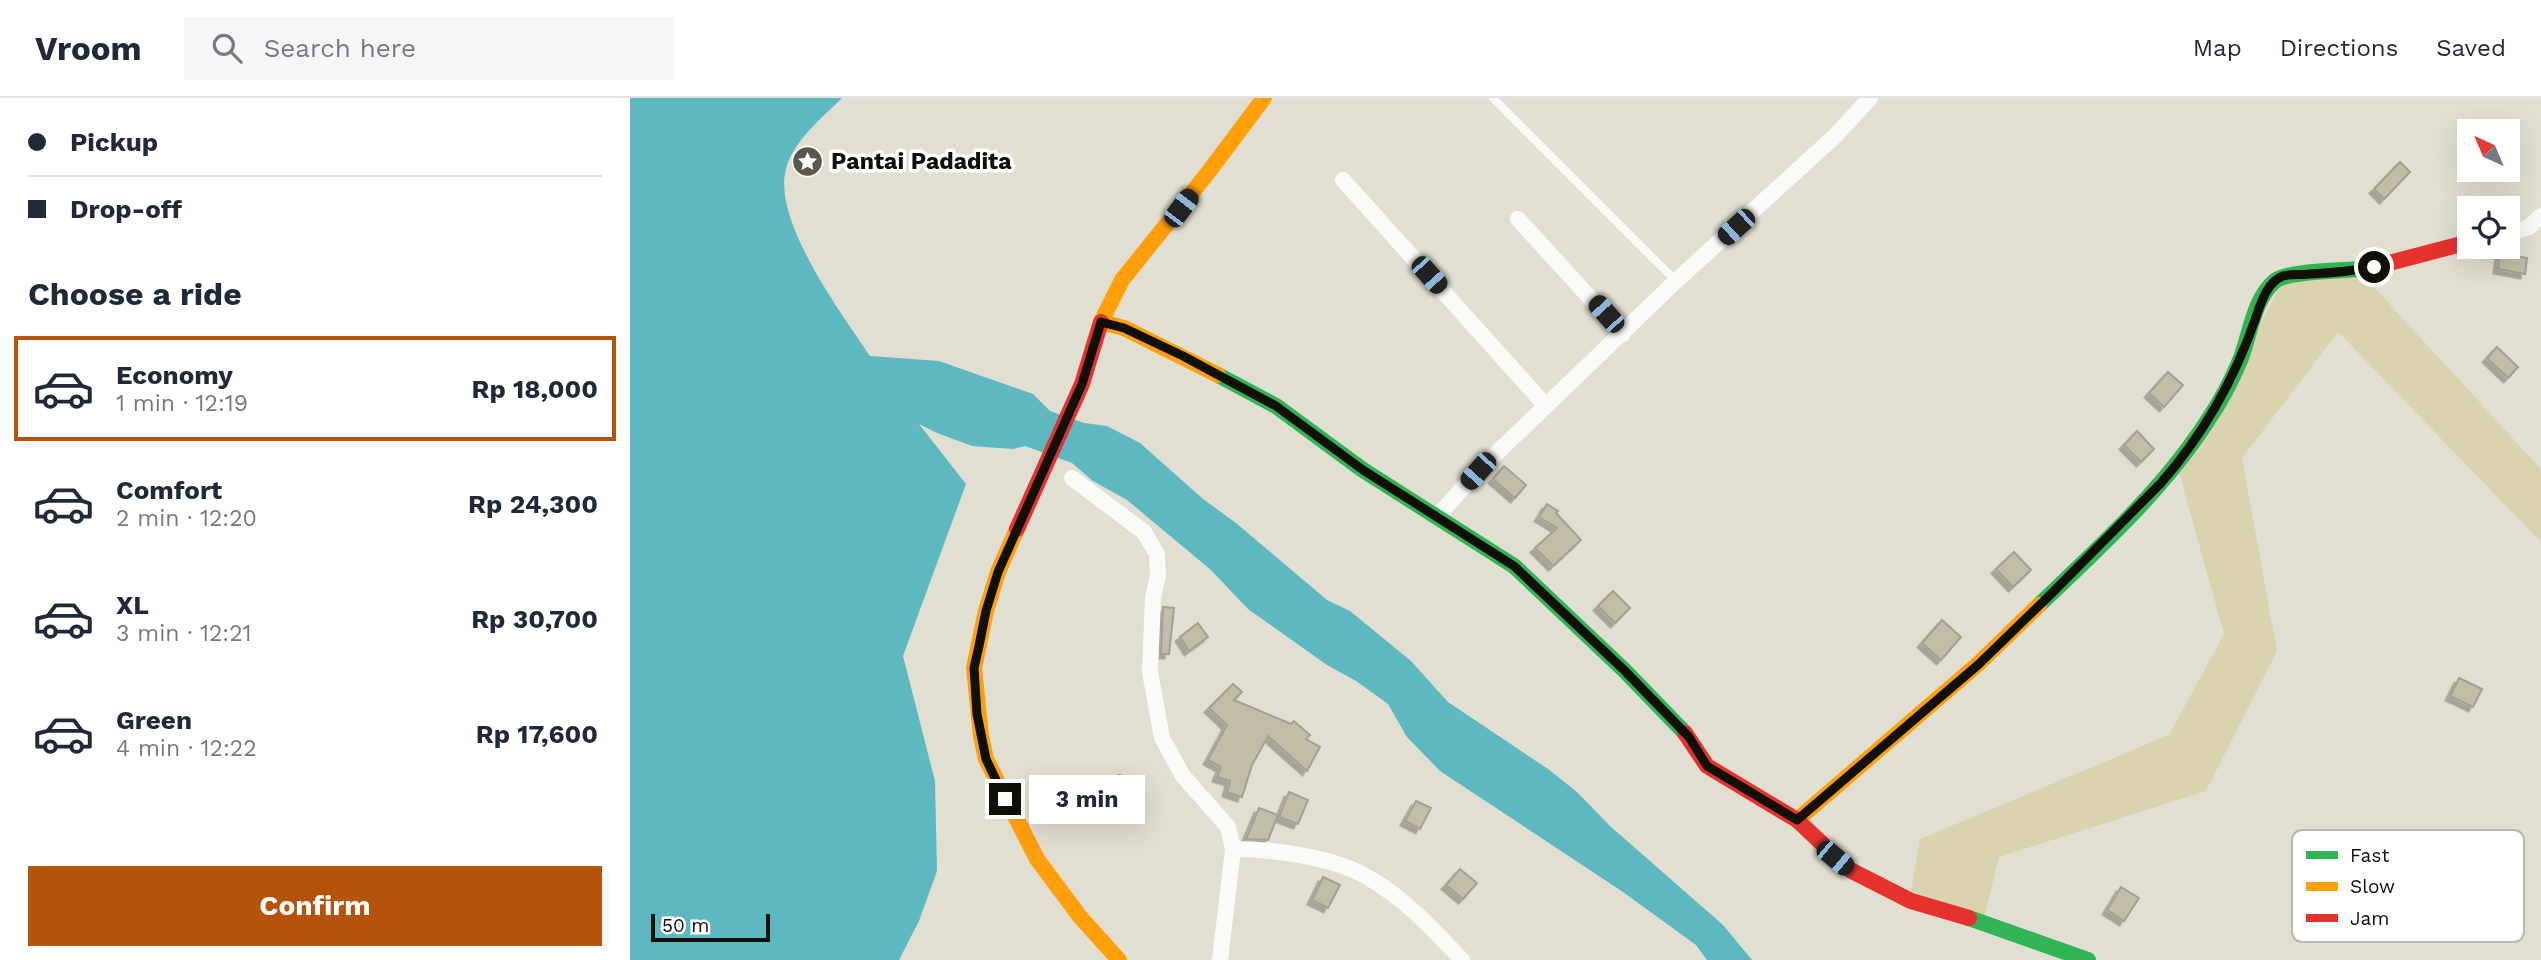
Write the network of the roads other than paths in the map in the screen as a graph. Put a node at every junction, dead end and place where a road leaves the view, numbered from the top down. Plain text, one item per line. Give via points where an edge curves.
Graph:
1 (1264, 98) edge
2 (1493, 98) edge
3 (1870, 98) edge
4 (1343, 180) dead end
5 (1518, 219) dead end
6 (2538, 222) edge
7 (2520, 231) edge
8 (2457, 245) edge
9 (1676, 281) junction
10 (1101, 322) junction
11 (1623, 334) junction
12 (1546, 406) junction
13 (1072, 478) dead end
14 (1438, 516) junction
15 (1797, 820) junction
16 (1233, 849) junction
17 (1119, 960) edge
18 (1220, 960) edge
19 (1462, 960) edge
20 (2088, 960) edge

1 - 10 street via 1122,280
2 - 9 lane
3 - 9 street via 1835,136
4 - 12 street
5 - 11 street
6 - 7 street
8 - 15 street via 2354,271 2282,276 2272,284 2224,395 2161,483 1979,664
9 - 11 street
10 - 14 street via 1183,356 1276,406 1363,470
10 - 17 street via 1082,384 998,572 974,668 981,736 996,782 1037,859
11 - 12 street
12 - 14 street
13 - 16 street via 1144,532 1157,554 1150,671 1162,738 1183,776 1228,827
14 - 15 street via 1514,566 1689,737 1707,766
15 - 20 street via 1850,870 1911,901
16 - 18 street
16 - 19 street via 1272,850 1367,876 1417,915

